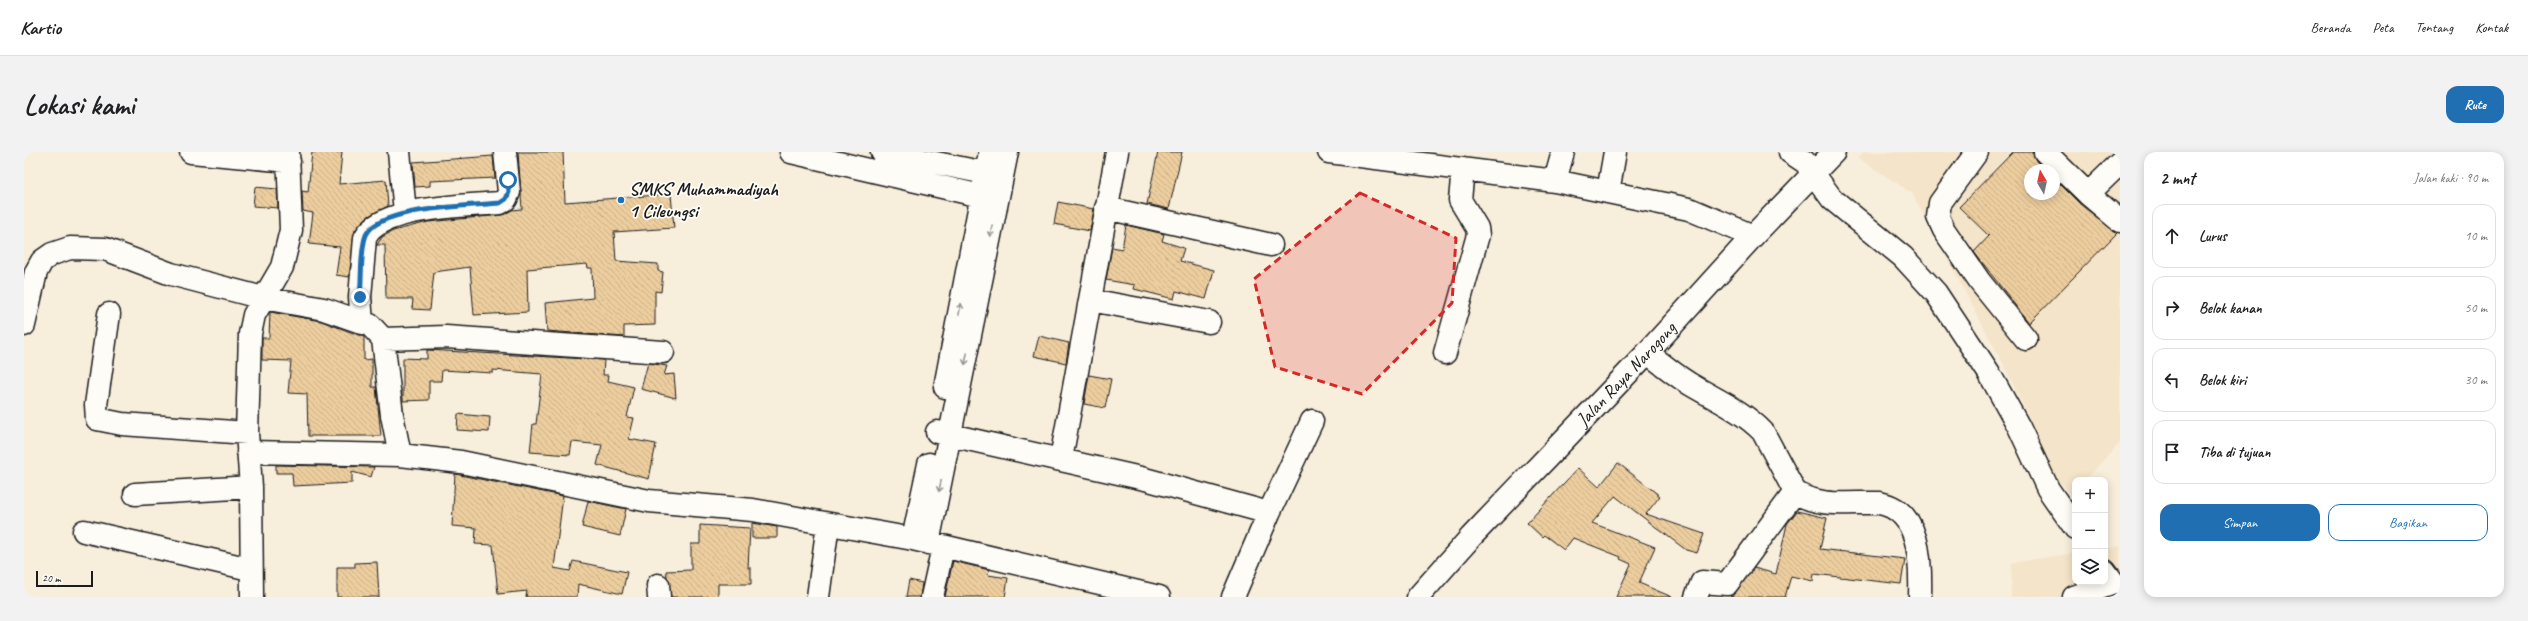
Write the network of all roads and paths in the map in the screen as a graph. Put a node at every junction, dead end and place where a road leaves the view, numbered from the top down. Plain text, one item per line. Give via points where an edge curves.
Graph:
1 (191, 152) edge
2 (398, 152) edge
3 (505, 152) edge
4 (791, 152) edge
5 (882, 152) edge
6 (990, 152) edge
7 (1007, 152) edge
8 (1117, 152) edge
9 (1329, 152) edge
10 (1563, 152) edge
11 (1615, 152) edge
12 (1790, 152) edge
13 (1834, 152) edge
14 (1977, 152) edge
15 (2045, 152) edge
16 (288, 157) edge
17 (2120, 163) edge
18 (1463, 169) junction
19 (1814, 174) junction
20 (994, 175) junction
21 (1555, 181) junction
22 (1608, 192) junction
23 (2088, 194) junction
24 (989, 198) junction
25 (1106, 208) junction
26 (405, 212) junction
27 (2120, 221) edge
28 (1753, 236) junction
29 (1271, 245) dead end
30 (263, 298) junction
31 (1090, 300) junction
32 (109, 314) dead end
33 (1209, 322) dead end
34 (362, 323) junction
35 (24, 325) edge
36 (383, 339) junction
37 (2026, 339) dead end
38 (663, 352) dead end
39 (1445, 353) dead end
40 (1647, 353) junction
41 (1312, 421) dead end
42 (944, 434) junction
43 (248, 442) junction
44 (400, 455) junction
45 (1061, 459) junction
46 (251, 487) junction
47 (1795, 492) junction
48 (135, 494) dead end
49 (1269, 513) junction
50 (828, 524) junction
51 (2072, 524) edge
52 (84, 530) dead end
53 (928, 543) junction
54 (250, 569) junction
55 (2113, 581) edge
56 (252, 597) edge
57 (818, 597) edge
58 (932, 597) edge
59 (1159, 597) edge
60 (1233, 597) edge
61 (1418, 597) edge
62 (1696, 597) edge
63 (1920, 597) edge
64 (2074, 597) edge

1 - 16 street
2 - 26 street
3 - 26 street via 509,192 506,199 500,203
4 - 24 street
5 - 20 street
6 - 20 street
7 - 20 street
8 - 25 street
9 - 18 street
10 - 21 street
11 - 22 street
12 - 19 street via 1805,162
13 - 19 street, Jalan Raya Narogong
14 - 37 street via 1940,203 1938,217 1944,230 1980,282
15 - 23 street
16 - 30 street via 291,230 282,267
17 - 23 street
18 - 21 street
18 - 39 street via 1460,200 1478,228 1478,235
19 - 28 street, Jalan Raya Narogong
19 - 51 street via 1832,199 1903,258 1936,293 1989,373 2019,427 2048,489
20 - 24 street
21 - 22 street
22 - 28 street via 1689,209
23 - 27 street
24 - 42 street
25 - 29 street
25 - 31 street via 1101,249
26 - 34 street via 373,226 364,238 360,297
28 - 40 street, Jalan Raya Narogong
30 - 34 street via 324,309
30 - 35 street via 171,274 105,249 70,248 47,258 36,272
30 - 43 street via 254,315 250,334
31 - 33 street
31 - 45 street
32 - 43 street via 96,405 97,419
34 - 36 street via 370,325
36 - 38 street via 446,338
36 - 44 street
40 - 47 street via 1757,426 1763,432
40 - 61 street, Jalan Raya Narogong
41 - 49 street
42 - 45 street
42 - 53 street
43 - 44 street
43 - 46 street
44 - 50 street via 461,462 649,501 753,510
45 - 49 street
46 - 48 street
46 - 54 street
47 - 62 street via 1728,584 1702,582
47 - 63 street via 1818,502 1879,503 1888,504 1898,510 1912,527 1916,540
49 - 60 street
50 - 53 street
50 - 57 street
52 - 54 street
53 - 58 street
53 - 59 street
54 - 56 street
55 - 64 street

